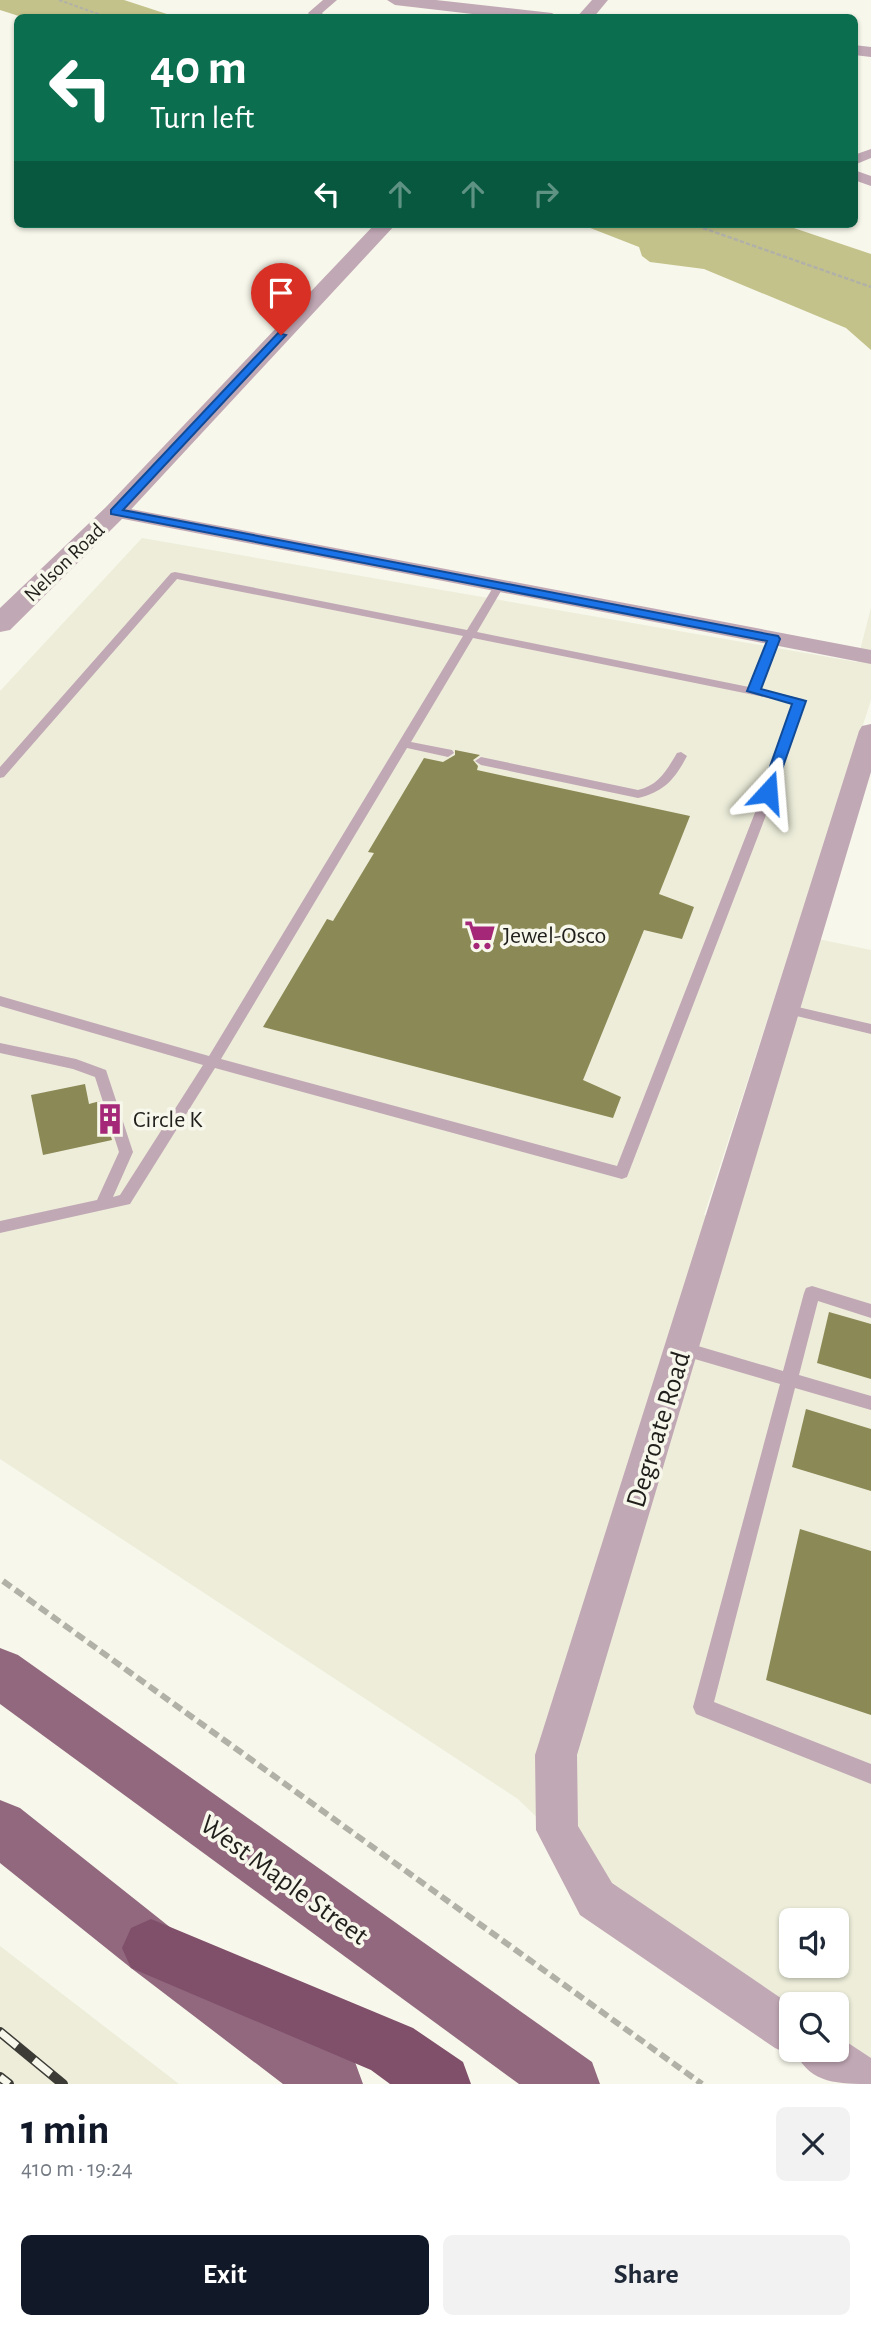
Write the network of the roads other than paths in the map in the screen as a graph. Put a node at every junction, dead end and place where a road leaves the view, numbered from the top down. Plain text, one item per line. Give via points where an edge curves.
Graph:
1 (331, 0) edge
2 (395, 0) edge
3 (600, 0) edge
4 (315, 14) edge
5 (517, 14) edge
6 (588, 14) edge
7 (382, 228) edge
8 (115, 512) junction
9 (499, 586) junction
10 (0, 624) edge
11 (472, 633) junction
12 (774, 639) junction
13 (871, 657) edge
14 (753, 691) junction
15 (870, 734) edge
16 (405, 744) junction
17 (448, 753) dead end
18 (681, 756) dead end
19 (481, 761) dead end
20 (0, 774) edge
21 (0, 1001) edge
22 (785, 1009) junction
23 (871, 1029) edge
24 (0, 1048) edge
25 (212, 1062) junction
26 (102, 1205) junction
27 (0, 1227) edge
28 (871, 1311) edge
29 (681, 1348) junction
30 (789, 1381) junction
31 (871, 1403) edge
32 (0, 1673) edge
33 (871, 1774) edge
34 (0, 1828) edge
35 (151, 1948) junction
36 (779, 2024) edge
37 (836, 2062) edge
38 (333, 2084) edge
39 (441, 2084) edge
40 (570, 2084) edge
41 (868, 2084) edge

1 - 4 street
2 - 5 street
3 - 6 street
7 - 8 street, Nelson Road
8 - 9 street
8 - 10 street, Nelson Road
9 - 11 lane
9 - 12 street
11 - 14 lane
11 - 16 lane
11 - 20 lane via 175,575
12 - 13 street
12 - 14 lane
14 - 25 lane via 799,701 762,810 622,1173
15 - 22 street, Degroate Road
16 - 17 lane
16 - 25 lane
18 - 19 lane via 664,785 639,794
21 - 25 lane
22 - 23 lane
22 - 29 street, Degroate Road
24 - 26 lane via 101,1074 126,1152
25 - 26 lane via 125,1200
26 - 27 lane
28 - 30 lane via 812,1293
29 - 30 lane
29 - 36 street, Degroate Road via 556,1755 557,1829 596,1899
30 - 31 lane
30 - 33 lane via 702,1707
32 - 40 main road, West Maple Street
34 - 35 main road
35 - 38 main road
35 - 39 highway via 392,2049
37 - 41 street

